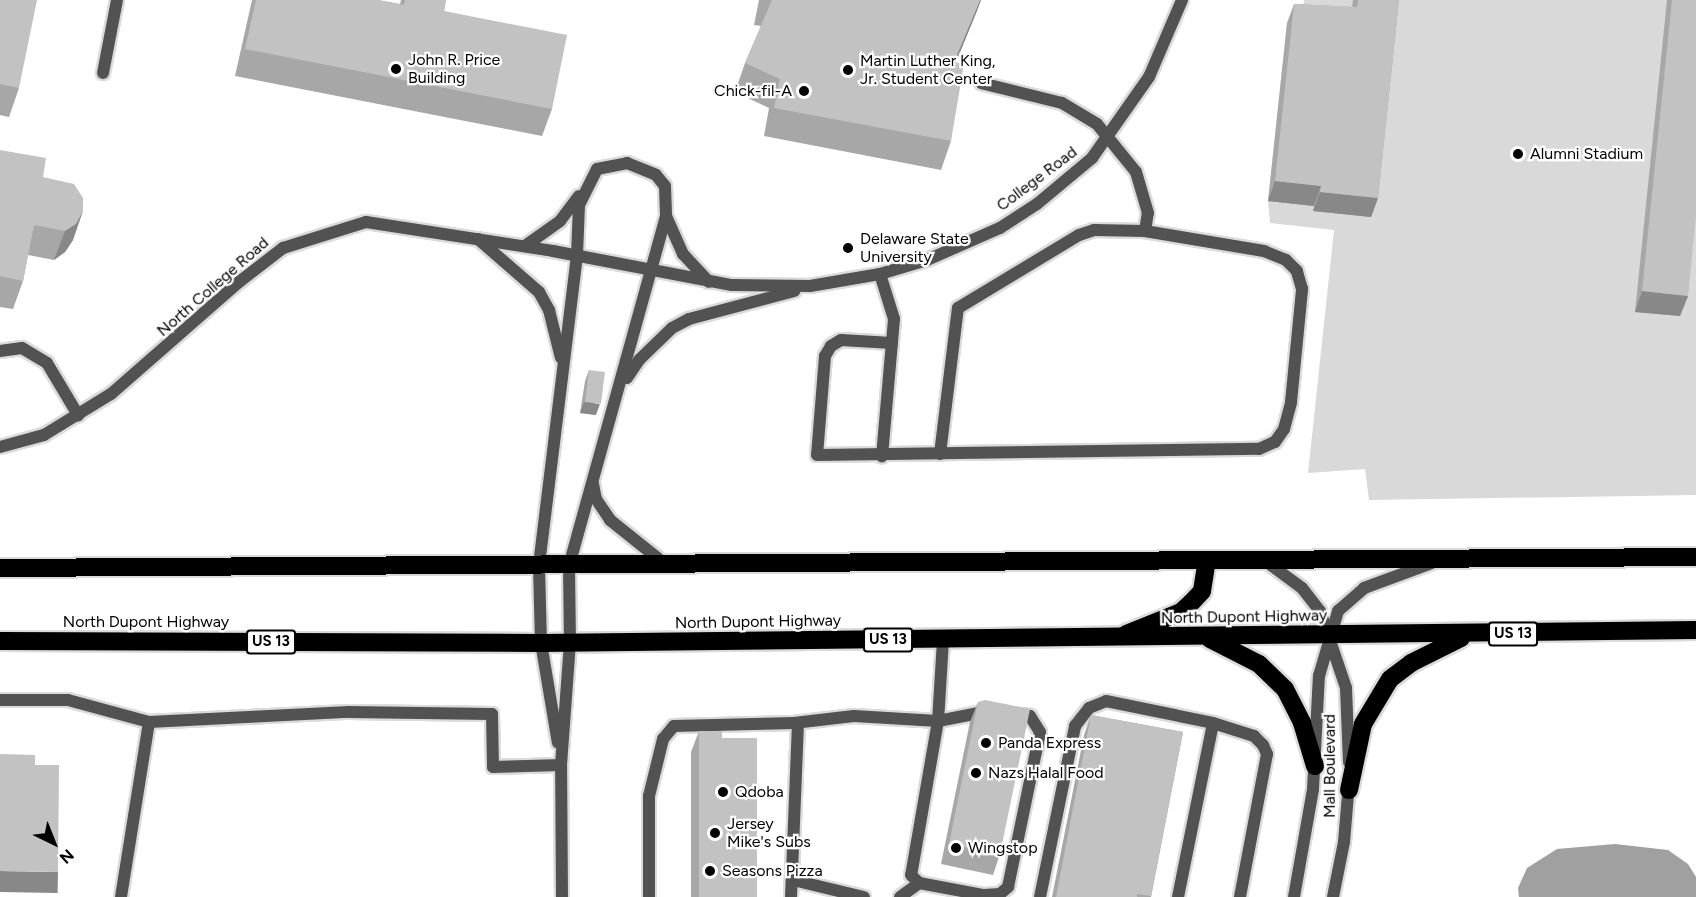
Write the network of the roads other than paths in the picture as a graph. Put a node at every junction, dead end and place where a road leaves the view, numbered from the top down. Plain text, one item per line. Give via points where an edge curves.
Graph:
1 (117, 0) edge
2 (1182, 0) edge
3 (104, 73) dead end
4 (981, 83) dead end
5 (1110, 137) junction
6 (582, 193) junction
7 (666, 216) junction
8 (1145, 231) junction
9 (477, 238) junction
10 (525, 246) junction
11 (577, 255) junction
12 (651, 271) junction
13 (880, 274) junction
14 (709, 282) junction
15 (810, 286) junction
16 (892, 343) junction
17 (0, 351) edge
18 (563, 367) junction
19 (621, 387) junction
20 (78, 416) junction
21 (0, 447) edge
22 (940, 454) junction
23 (882, 456) junction
24 (593, 482) junction
25 (1696, 557) edge
26 (1444, 559) junction
27 (1264, 560) junction
28 (1206, 561) junction
29 (539, 565) junction
30 (568, 565) junction
31 (667, 565) junction
32 (0, 568) edge
33 (1696, 630) edge
34 (1468, 635) junction
35 (1330, 636) junction
36 (1206, 637) junction
37 (1116, 638) junction
38 (943, 640) junction
39 (0, 641) edge
40 (570, 643) junction
41 (541, 644) junction
42 (0, 700) edge
43 (938, 721) junction
44 (149, 722) junction
45 (798, 723) junction
46 (1213, 723) junction
47 (561, 765) junction
48 (1315, 766) junction
49 (1349, 790) junction
50 (792, 880) junction
51 (924, 888) edge
52 (999, 895) edge
53 (121, 897) edge
54 (562, 897) edge
55 (649, 897) edge
56 (791, 897) edge
57 (864, 897) edge
58 (900, 897) edge
59 (1040, 897) edge
60 (1178, 897) edge
61 (1240, 897) edge
62 (1294, 897) edge
63 (1333, 897) edge

1 - 3 street
2 - 5 street, College Road via 1149,77
4 - 5 street via 1062,103 1090,119
5 - 8 street via 1136,172 1144,191 1148,213
5 - 13 street, College Road via 1067,180 1000,228 927,260
6 - 7 street via 597,169 627,163 656,175 665,186
6 - 10 street via 560,221
6 - 11 street
7 - 12 street
7 - 14 street via 683,254
8 - 22 street via 1094,230 1079,235 958,308
8 - 22 street via 1264,250 1286,260 1297,271 1302,289 1291,402 1284,429 1275,442 1259,449
9 - 10 street, North College Road
9 - 18 street via 539,292 549,310
9 - 20 street, North College Road via 366,222 306,238 260,265 128,382
10 - 11 street, North College Road
11 - 12 street
11 - 18 street
12 - 14 street, College Road
12 - 19 street
13 - 15 street, College Road
13 - 16 street via 891,300
14 - 15 street, College Road
15 - 19 street via 689,319 672,328 639,360
16 - 23 street
16 - 23 street via 841,340 831,346 825,356 815,444 817,455 826,457
17 - 20 street via 22,348 47,363
18 - 29 street
19 - 24 street
20 - 21 street, North College Road via 44,435
22 - 23 street
24 - 30 street
24 - 31 street via 597,499 610,520
25 - 26 highway
26 - 27 highway
26 - 35 street, Mall Boulevard via 1353,594 1338,611
27 - 28 highway
27 - 35 street, Mall Boulevard via 1302,588 1320,611
28 - 31 highway
28 - 37 highway via 1202,591 1181,612
29 - 30 highway
29 - 32 highway
29 - 41 street
30 - 31 highway
30 - 40 street
33 - 34 highway, North Dupont Highway / US 13
34 - 35 highway, North Dupont Highway / US 13
34 - 49 highway via 1411,663 1390,679 1364,724
35 - 36 highway, North Dupont Highway / US 13
35 - 48 street, Mall Boulevard via 1319,676
35 - 49 street, Mall Boulevard via 1346,688
36 - 37 highway, North Dupont Highway / US 13
36 - 48 highway via 1259,664 1285,689 1302,723
37 - 38 highway, North Dupont Highway / US 13
38 - 40 highway, North Dupont Highway / US 13
38 - 43 street
39 - 41 highway, North Dupont Highway / US 13
40 - 41 highway, North Dupont Highway / US 13
40 - 47 street
41 - 47 street
42 - 44 street via 68,700
43 - 45 street via 854,716
43 - 51 street via 910,875
43 - 52 street via 984,711 1030,716 1040,732 1008,886
44 - 47 street via 349,712 492,714 493,767
44 - 53 street
45 - 50 street
45 - 55 street via 674,726 663,739 649,796
46 - 59 street via 1125,703 1106,701 1089,708 1075,726
46 - 60 street
46 - 61 street via 1254,736 1267,754
47 - 54 street
48 - 62 street, Mall Boulevard
49 - 63 street, Mall Boulevard
50 - 56 street
50 - 57 street
51 - 52 street
51 - 58 street

